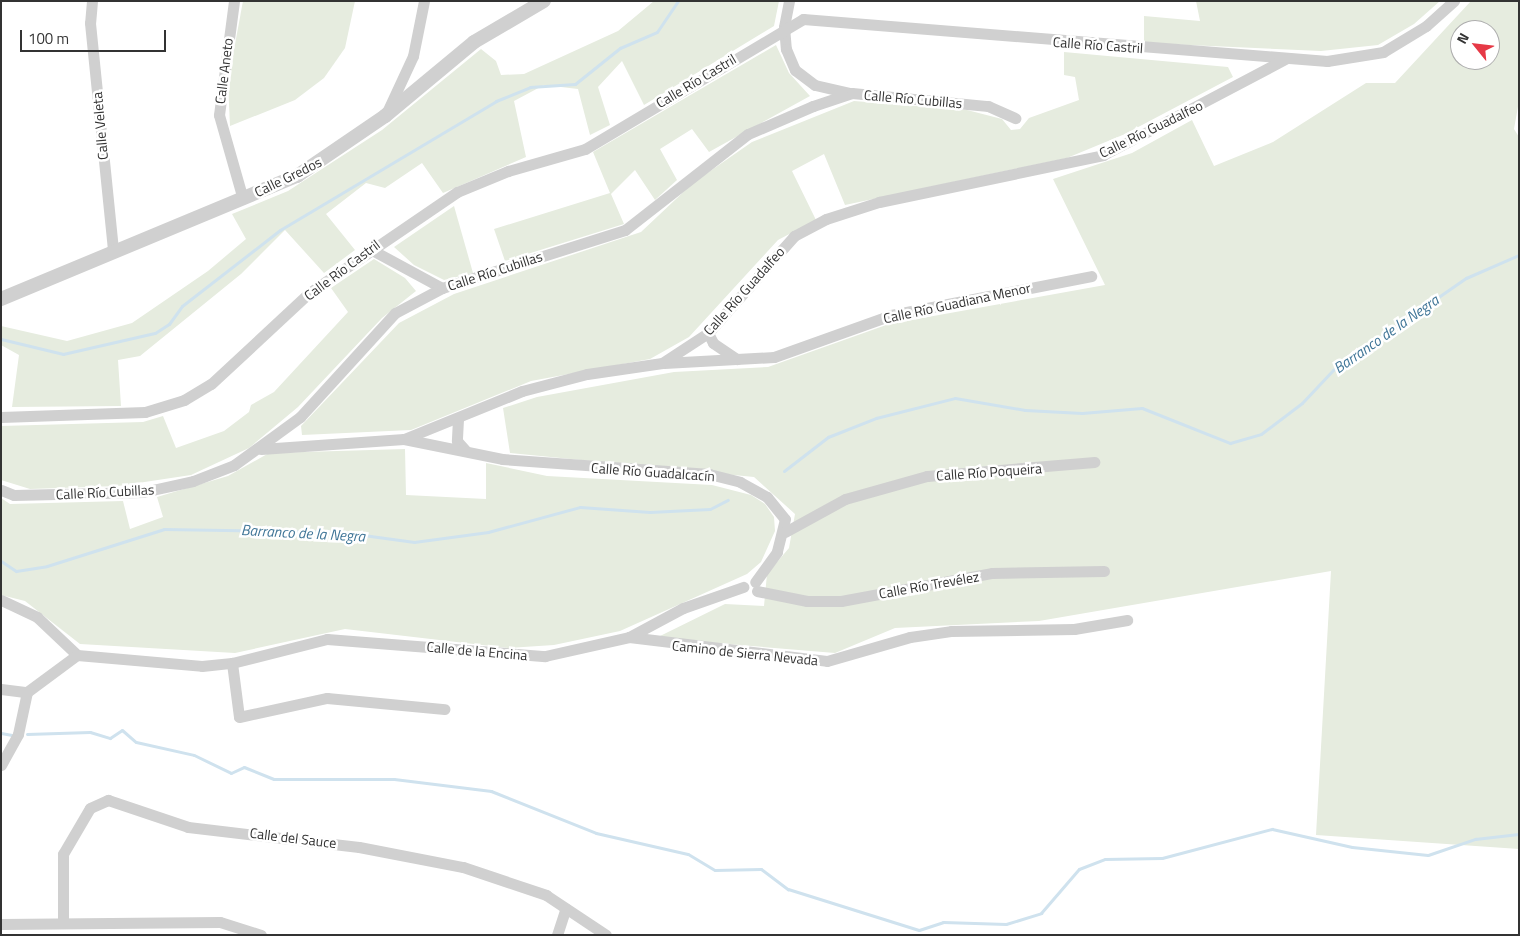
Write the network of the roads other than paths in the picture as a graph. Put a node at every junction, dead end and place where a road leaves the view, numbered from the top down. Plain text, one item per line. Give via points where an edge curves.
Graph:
1 (92, 1) edge
2 (234, 1) edge
3 (424, 1) edge
4 (544, 1) edge
5 (790, 1) edge
6 (1454, 1) edge
7 (784, 27) junction
8 (1244, 56) junction
9 (1285, 59) junction
10 (1249, 79) junction
11 (816, 85) junction
12 (852, 93) junction
13 (813, 106) junction
14 (385, 116) junction
15 (1015, 118) dead end
16 (243, 199) junction
17 (388, 236) junction
18 (370, 248) junction
19 (113, 250) junction
20 (395, 262) junction
21 (1091, 276) dead end
22 (420, 280) junction
23 (442, 288) junction
24 (1, 299) edge
25 (421, 300) junction
26 (708, 333) junction
27 (738, 360) junction
28 (662, 363) junction
29 (1, 417) edge
30 (458, 419) junction
31 (404, 439) junction
32 (256, 450) junction
33 (465, 450) junction
34 (1094, 462) dead end
35 (1, 490) edge
36 (785, 520) junction
37 (803, 520) junction
38 (785, 532) junction
39 (1104, 571) dead end
40 (756, 586) junction
41 (743, 587) joint
42 (1, 600) edge
43 (1127, 620) dead end
44 (629, 637) junction
45 (77, 655) junction
46 (232, 663) junction
47 (1, 689) edge
48 (27, 692) junction
49 (444, 709) dead end
50 (1, 765) edge
51 (566, 908) junction
52 (1, 924) edge
53 (58, 927) edge
54 (177, 929) edge
55 (261, 935) edge
56 (557, 935) edge
57 (606, 935) edge

1 - 19 street, Calle Veleta via 90,23
2 - 16 street, Calle Aneto via 219,115
3 - 14 street via 414,56
4 - 14 street, Calle Gredos via 474,42
5 - 7 street
6 - 9 street, Calle Río Castril via 1426,26 1383,52 1334,60
7 - 8 street, Calle Río Castril via 802,19 832,19 1014,40
7 - 11 street via 786,49 795,70
7 - 17 street, Calle Río Castril via 585,149 508,171 457,192
8 - 9 street, Calle Río Castril
8 - 10 street via 1250,61
9 - 10 street, Calle Río Guadalfeo
10 - 26 street, Calle Río Guadalfeo via 1103,155 1062,167 880,202 826,219 794,236
11 - 12 street
11 - 13 street via 819,94
12 - 13 street, Calle Río Cubillas
12 - 15 street, Calle Río Cubillas via 988,106
13 - 23 street, Calle Río Cubillas via 748,134 625,230
14 - 16 street, Calle Gredos via 297,176
16 - 19 street, Calle Gredos
17 - 18 street, Calle Río Castril
17 - 20 street
18 - 20 street
18 - 29 street, Calle Río Castril via 309,293 212,384 184,400 145,412
19 - 24 street, Calle Gredos
20 - 22 street
21 - 27 street, Calle Río Guadiana Menor via 891,316 803,348 756,360
22 - 23 street
22 - 25 street
23 - 25 street, Calle Río Cubillas
25 - 32 street, Calle Río Cubillas via 395,313 300,417
26 - 27 street via 713,343
26 - 28 street, Calle Río Guadalfeo
27 - 28 street, Calle Río Guadiana Menor
28 - 30 street, Calle Río Guadalfeo via 587,374 522,391
30 - 31 street, Calle Río Guadalfeo
30 - 33 street via 457,440
31 - 32 street, Calle Río Guadalcacín via 308,442
31 - 33 street, Calle Río Guadalcacín
32 - 35 street, Calle Río Cubillas via 234,465 193,481 143,492 14,495
33 - 36 street, Calle Río Guadalcacín via 512,460 709,474 740,482 767,497
34 - 37 street, Calle Río Poqueira via 927,476 845,499
36 - 37 street, Calle Río Poqueira
36 - 38 street
37 - 38 street, Calle Río Poqueira
38 - 40 street
39 - 40 street, Calle Río Trevélez via 992,573 842,601 806,601
40 - 41 street, Calle Río Trevélez via 750,594
41 - 44 street, Calle de la Encina via 683,608
42 - 45 street via 37,617
43 - 44 street, Camino de Sierra Nevada via 1074,629 951,631 910,637 827,662
44 - 46 street, Calle de la Encina via 545,656 327,639
45 - 46 street, Calle de la Encina via 202,666
45 - 48 street
46 - 49 street via 239,716 327,698
47 - 48 street
48 - 50 street via 18,734
51 - 53 street, Calle del Sauce via 514,881 462,867 359,847 188,827 108,800 90,808 63,854
51 - 56 street
51 - 57 street, Calle del Sauce
52 - 53 street
53 - 54 street
54 - 55 street via 220,922

